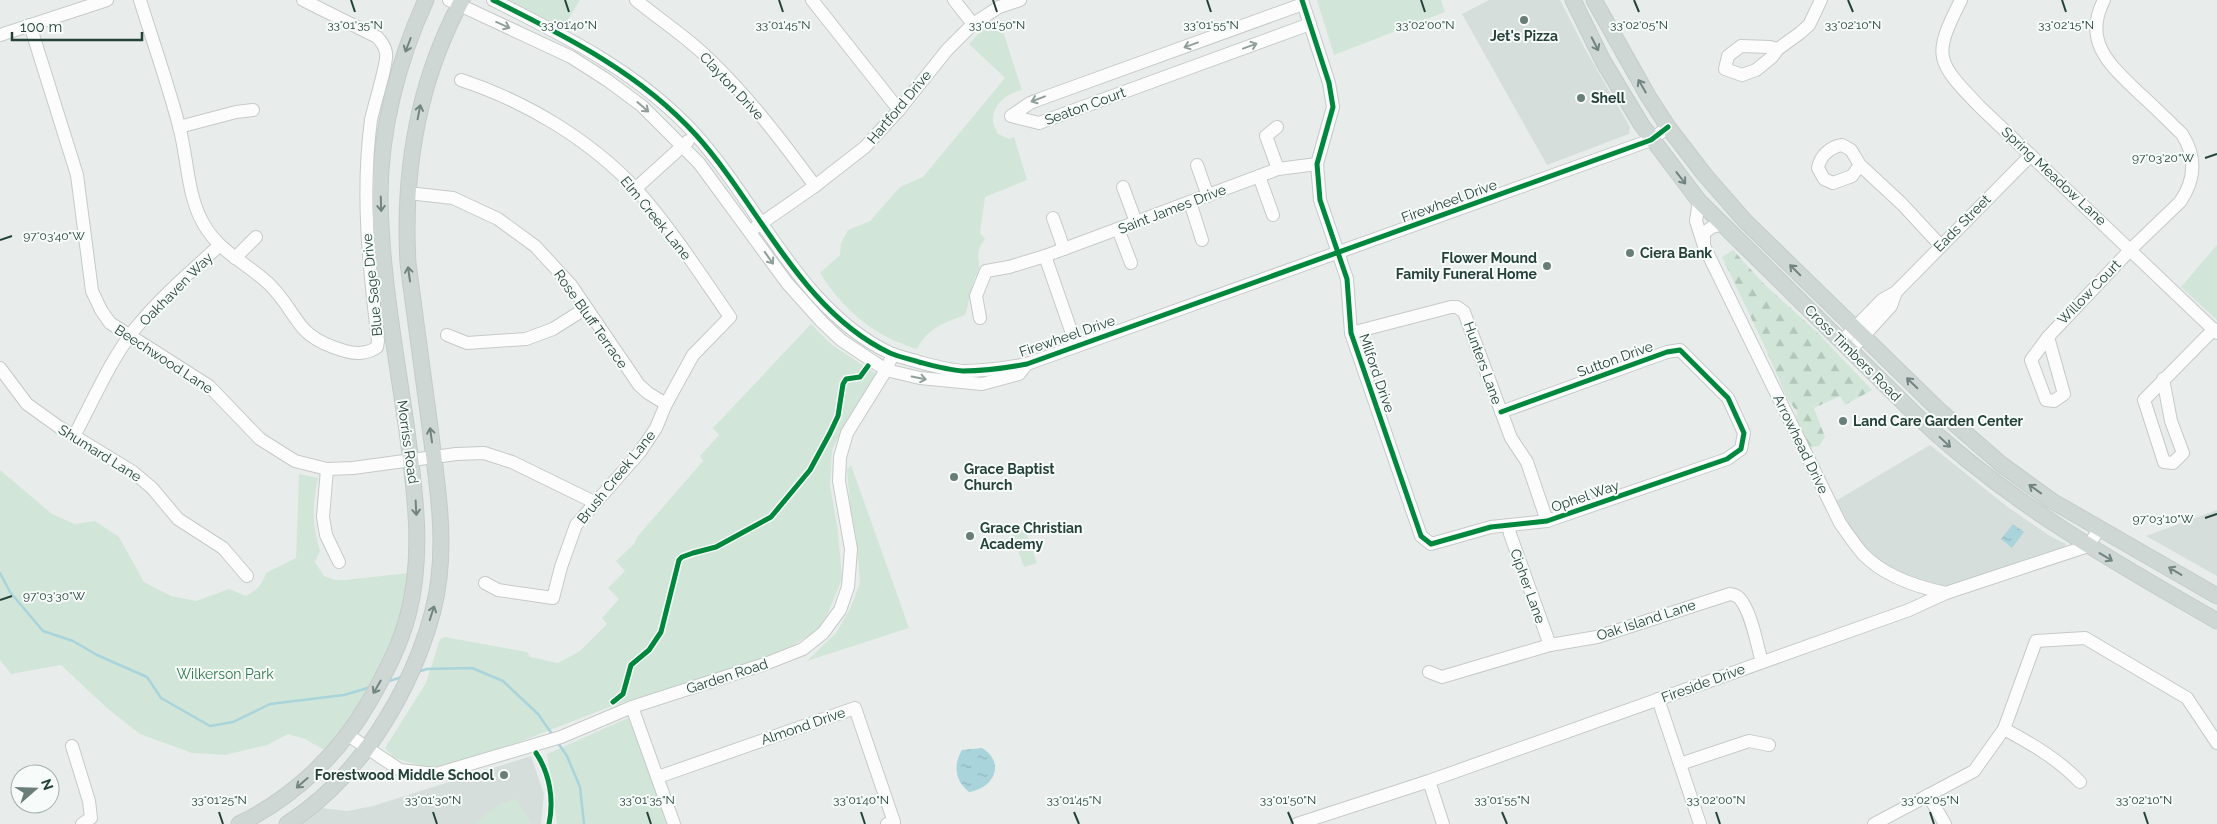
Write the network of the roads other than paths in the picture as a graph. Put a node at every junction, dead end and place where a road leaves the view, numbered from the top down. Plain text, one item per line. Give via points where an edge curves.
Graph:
1 (108, 0) edge
2 (140, 0) edge
3 (303, 0) edge
4 (426, 0) edge
5 (493, 0) edge
6 (636, 0) edge
7 (812, 0) edge
8 (954, 0) edge
9 (1020, 0) edge
10 (1573, 0) edge
11 (1586, 0) edge
12 (1594, 0) edge
13 (1821, 0) edge
14 (1961, 0) edge
15 (2104, 0) edge
16 (457, 2) edge
17 (1302, 2) edge
18 (973, 24) junction
19 (1310, 24) junction
20 (30, 25) junction
21 (1608, 27) junction
22 (0, 35) edge
23 (1778, 50) dead end
24 (1158, 57) junction
25 (1166, 77) junction
26 (461, 80) dead end
27 (254, 110) dead end
28 (899, 110) junction
29 (179, 127) junction
30 (1277, 127) dead end
31 (1668, 127) junction
32 (696, 135) junction
33 (1651, 140) junction
34 (683, 146) junction
35 (2030, 155) junction
36 (1317, 164) junction
37 (1197, 165) dead end
38 (1860, 165) dead end
39 (1278, 169) junction
40 (1259, 176) junction
41 (815, 186) junction
42 (1123, 187) dead end
43 (636, 189) junction
44 (408, 194) junction
45 (1208, 196) junction
46 (1699, 201) junction
47 (1190, 202) junction
48 (1273, 215) dead end
49 (1053, 218) dead end
50 (762, 222) junction
51 (1136, 222) junction
52 (1723, 224) junction
53 (1118, 229) junction
54 (750, 231) junction
55 (256, 236) dead end
56 (1202, 240) dead end
57 (1940, 245) junction
58 (219, 246) junction
59 (1704, 246) junction
60 (2131, 248) junction
61 (1064, 249) junction
62 (1339, 252) junction
63 (1045, 256) junction
64 (235, 258) junction
65 (1130, 263) dead end
66 (586, 308) junction
67 (730, 318) joint
68 (980, 318) dead end
69 (2215, 331) edge
70 (1859, 332) junction
71 (1351, 333) junction
72 (447, 335) dead end
73 (130, 336) junction
74 (2048, 337) dead end
75 (1076, 346) junction
76 (1846, 346) junction
77 (893, 354) junction
78 (1027, 364) junction
79 (0, 368) edge
80 (886, 370) junction
81 (2163, 380) junction
82 (666, 404) junction
83 (1501, 412) junction
84 (74, 436) junction
85 (1741, 449) joint
86 (434, 457) junction
87 (411, 460) junction
88 (327, 469) junction
89 (594, 502) junction
90 (1547, 521) junction
91 (1509, 526) junction
92 (2100, 528) junction
93 (1431, 544) joint
94 (2088, 546) junction
95 (339, 562) dead end
96 (247, 576) dead end
97 (484, 583) dead end
98 (1946, 593) junction
99 (2217, 596) edge
100 (2217, 621) edge
101 (1550, 645) junction
102 (1762, 662) junction
103 (1429, 672) dead end
104 (1658, 699) junction
105 (632, 707) junction
106 (2004, 729) junction
107 (348, 735) junction
108 (2217, 743) edge
109 (1769, 745) dead end
110 (72, 746) dead end
111 (368, 749) junction
112 (1680, 764) junction
113 (658, 777) junction
114 (1428, 781) junction
115 (2080, 782) dead end
116 (1928, 795) junction
117 (87, 821) edge
118 (240, 824) edge
119 (287, 824) edge
120 (674, 824) edge
121 (887, 824) edge
122 (1297, 824) edge
123 (1443, 824) edge
124 (1700, 824) edge
125 (1874, 824) edge
126 (1945, 824) edge

1 - 20 street
2 - 29 street, Blue Sage Drive
3 - 64 street, Blue Sage Drive via 377,37 387,55 373,106 365,192 377,347 372,351 352,353 317,341 299,326 268,284
4 -> 87 main road, Morriss Road via 404,56 392,100 381,174 383,259
5 - 32 street, Firewheel Drive via 582,45 638,82
6 - 41 street, Clayton Drive via 706,56 759,112
7 - 28 street
8 - 18 street
9 - 18 street, Hartford Drive via 999,7
10 -> 33 main road, Cross Timbers Road via 1606,66
11 - 21 main road
12 - 21 main road, Cross Timbers Road
13 - 23 street via 1809,25
14 - 35 street, Spring Meadow Lane via 1944,38 1941,52 1946,66 1972,99
15 - 60 street, Willow Court via 2098,12 2097,36 2108,63 2182,134 2189,145 2193,166 2189,185 2180,202
16 -> 34 street, Firewheel Drive via 572,57 642,106
44 -> 16 main road, Morriss Road via 421,102
17 - 19 street, Milford Drive
17 -> 24 street, Seaton Court
18 - 28 street, Hartford Drive via 947,50
25 -> 19 street, Seaton Court
19 - 36 street, Milford Drive via 1332,108
20 - 22 street
20 - 73 street, Beechwood Lane via 77,175 92,291 105,318
31 -> 21 main road, Cross Timbers Road
24 - 25 street
24 -> 25 street, Seaton Court via 1030,103 1011,116 1039,123
26 - 43 street, Elm Creek Lane via 493,90 569,132 606,160
27 - 29 street
28 - 41 street, Hartford Drive via 865,147
29 - 58 street, Blue Sage Drive via 199,214
30 - 39 street via 1266,136
31 - 33 street, Firewheel Drive
70 -> 31 main road, Cross Timbers Road via 1745,221
32 - 34 street
32 - 50 street, Firewheel Drive
33 -> 46 main road, Cross Timbers Road
33 - 62 street, Firewheel Drive
34 - 43 street
34 - 54 street, Firewheel Drive
35 - 57 street, Eads Street
35 - 60 street, Spring Meadow Lane
36 - 39 street, Saint James Drive
36 - 62 street, Milford Drive via 1320,200
37 - 45 street
38 - 57 street
39 - 40 street, Saint James Drive
40 - 45 street, Saint James Drive
40 - 48 street
41 - 50 street, Hartford Drive
42 - 51 street
43 - 67 street, Elm Creek Lane via 676,238
44 - 66 street, Rose Bluff Terrace via 453,198 498,219 536,246
86 -> 44 main road, Morriss Road via 408,263
45 - 47 street, Saint James Drive
46 - 52 main road, Cross Timbers Road
46 - 59 street, Arrowhead Drive via 1696,220
47 - 51 street, Saint James Drive
47 - 56 street
49 - 61 street
50 - 54 street, Hartford Drive
50 - 77 street, Firewheel Drive via 804,281 836,315 854,331
51 - 53 street, Saint James Drive
52 - 59 street via 1704,234
52 - 76 main road, Cross Timbers Road
53 - 61 street, Saint James Drive
53 - 65 street
54 -> 80 street, Firewheel Drive via 787,283 822,322 841,340
55 - 64 street
57 - 70 street, Eads Street via 1896,292 1891,306
58 - 64 street, Blue Sage Drive
58 - 73 street, Oakhaven Way via 172,289
59 - 98 street, Arrowhead Drive via 1840,523 1863,554 1877,566 1903,580
60 - 69 street, Spring Meadow Lane
60 - 74 street, Willow Court
61 - 63 street, Saint James Drive
62 - 71 street, Milford Drive via 1347,279
62 - 75 street, Firewheel Drive
63 - 68 street, Saint James Drive via 986,271 976,296
63 - 75 street
66 - 72 street via 553,330 526,339 467,343
66 - 82 street, Rose Bluff Terrace via 639,385
67 - 82 street, Brush Creek Lane via 693,355
69 - 81 street
70 - 76 street, Eads Street
92 -> 70 main road, Cross Timbers Road via 2052,501 2001,464 1941,412
71 - 83 street, Hunters Lane via 1457,307 1464,312
71 - 93 street, Milford Drive via 1421,536
73 - 84 street, Oakhaven Way
73 - 88 street, Beechwood Lane via 209,386 260,439 296,461
75 - 78 street, Firewheel Drive
76 -> 94 main road, Cross Timbers Road via 1949,446 2026,506
77 - 78 street, Firewheel Drive via 942,368 963,370 993,370
77 - 80 street, Garden Road
80 -> 78 street, Firewheel Drive via 920,378 982,384 1018,374
79 - 84 street, Shumard Lane via 27,404
80 - 105 street, Garden Road via 847,433 840,457 839,481 851,550 851,569 840,610 823,633 804,649
81 - 81 street via 2182,454 2173,463 2164,462 2144,400
82 - 89 street, Brush Creek Lane via 656,428 640,452
83 - 85 street, Sutton Drive via 1680,350 1728,398 1744,433
83 - 90 street, Hunters Lane via 1511,438 1527,462
84 - 96 street, Shumard Lane via 133,472 178,519 223,548
85 - 90 street, Ophel Way via 1727,459
86 - 87 street, Beechwood Lane
86 - 89 street, Beechwood Lane via 484,453 512,462
111 -> 86 main road, Morriss Road via 407,683 434,605 442,519
87 - 88 street, Beechwood Lane
87 -> 107 main road, Morriss Road via 417,506 416,571 408,616 390,662
88 - 95 street via 323,517 326,535
89 - 97 street, Brush Creek Lane via 576,525 553,598 498,590
90 - 91 street, Ophel Way
91 - 93 street, Ophel Way via 1490,527
91 - 101 street, Cipher Lane
92 - 94 street
99 -> 92 main road, Cross Timbers Road
94 - 98 street, Fireside Drive
94 -> 100 main road, Cross Timbers Road
98 - 102 street, Fireside Drive via 1909,610
101 - 102 street, Oak Island Lane via 1597,637 1730,594 1741,599
101 - 103 street, Oak Island Lane via 1442,677
102 - 104 street, Fireside Drive
104 - 112 street
104 - 114 street, Fireside Drive
105 - 111 street, Garden Road via 532,747 436,774 400,770
105 - 113 street
106 - 108 street via 2036,641 2086,638 2188,698
106 - 115 street via 2053,757
106 - 116 street via 1974,771
107 - 111 street, Garden Road
107 -> 118 main road, Morriss Road via 300,786
109 - 112 street via 1749,741
110 - 117 street via 89,801
111 - 119 main road, Morriss Road via 346,776
112 - 124 street
113 - 120 street
113 - 121 street, Almond Drive via 855,708 894,822
114 - 122 street, Fireside Drive
114 - 123 street
116 - 125 street
116 - 126 street

